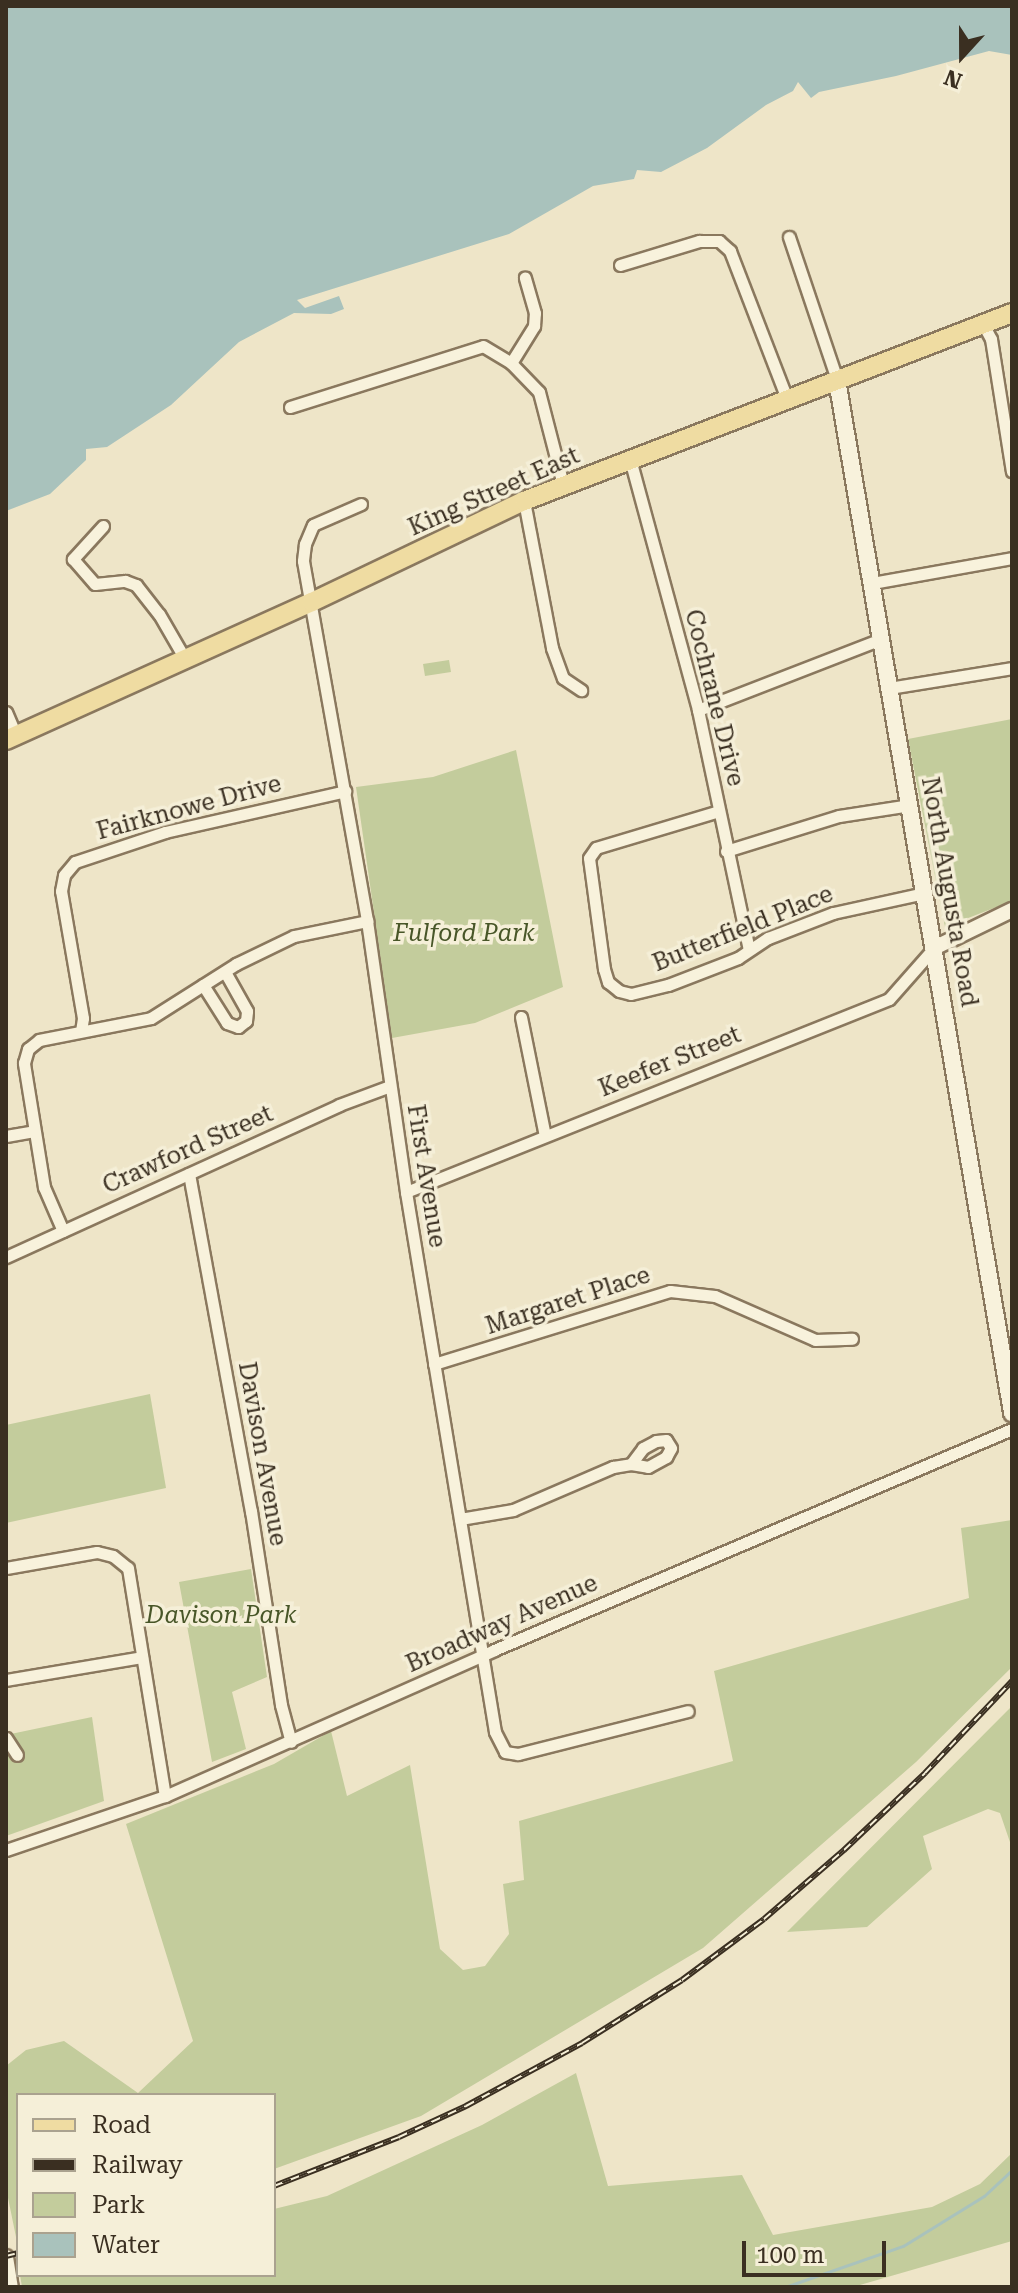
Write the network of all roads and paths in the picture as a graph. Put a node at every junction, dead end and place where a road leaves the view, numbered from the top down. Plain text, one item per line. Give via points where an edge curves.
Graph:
1 (789, 237) dead end
2 (620, 265) dead end
3 (525, 277) dead end
4 (1012, 313) edge
5 (983, 324) junction
6 (511, 363) junction
7 (837, 380) junction
8 (787, 399) junction
9 (290, 407) dead end
10 (630, 459) junction
11 (1012, 471) edge
12 (563, 485) junction
13 (524, 501) junction
14 (361, 504) dead end
15 (103, 526) dead end
16 (1012, 558) edge
17 (872, 583) junction
18 (312, 602) junction
19 (881, 639) junction
20 (185, 659) junction
21 (1012, 668) edge
22 (889, 688) junction
23 (581, 690) dead end
24 (698, 710) junction
25 (6, 712) edge
26 (11, 737) edge
27 (345, 791) junction
28 (910, 805) junction
29 (719, 811) junction
30 (726, 851) junction
31 (924, 893) junction
32 (1012, 910) edge
33 (367, 921) junction
34 (934, 948) junction
35 (749, 949) junction
36 (225, 972) junction
37 (203, 985) junction
38 (521, 1017) dead end
39 (81, 1031) junction
40 (390, 1086) junction
41 (33, 1131) junction
42 (6, 1136) edge
43 (545, 1136) junction
44 (189, 1174) junction
45 (406, 1192) junction
46 (63, 1231) junction
47 (6, 1257) edge
48 (852, 1339) dead end
49 (434, 1364) junction
50 (1012, 1413) edge
51 (1012, 1429) edge
52 (631, 1464) dead end
53 (460, 1519) junction
54 (6, 1568) edge
55 (482, 1655) junction
56 (142, 1657) junction
57 (6, 1680) edge
58 (688, 1711) dead end
59 (6, 1738) edge
60 (291, 1742) junction
61 (17, 1755) dead end
62 (165, 1796) junction
63 (6, 1850) edge
64 (6, 2257) edge
65 (11, 2287) edge

1 - 7 street
2 - 8 street via 699,241 719,241 730,251
3 - 6 street via 534,326
4 - 5 main road, King Street East
5 - 7 main road, King Street East
5 - 11 street via 991,339
6 - 9 street via 483,346
6 - 12 street via 539,392
7 - 8 main road, King Street East
7 - 17 main road, North Augusta Road
8 - 10 main road, King Street East
10 - 12 main road, King Street East
10 - 24 street, Cochrane Drive
12 - 13 main road, King Street East
13 - 18 main road, King Street East
13 - 23 street via 552,648 563,678
14 - 18 street, First Avenue via 313,525 303,561
15 - 20 street via 73,559 95,584 136,585
16 - 17 street
17 - 19 main road, North Augusta Road
18 - 20 main road, King Street East
18 - 27 street, First Avenue
19 - 22 main road, North Augusta Road
19 - 24 street
20 - 26 main road, King Street East
21 - 22 street
22 - 28 main road, North Augusta Road
24 - 29 street, Cochrane Drive
25 - 26 street
27 - 33 street, First Avenue
27 - 39 street, Fairknowe Drive via 165,832 75,862 64,875 61,891
28 - 30 street via 839,816
28 - 31 main road, North Augusta Road
29 - 30 street, Cochrane Drive
29 - 35 street, Butterfield Place via 596,848 589,871 604,969 608,982 631,994 668,985
30 - 35 street, Cochrane Drive
31 - 34 main road, North Augusta Road
31 - 35 street, Butterfield Place via 833,913
32 - 34 street
33 - 36 street via 294,936
33 - 40 street, First Avenue
34 - 43 street, Keefer Street via 889,999
34 - 50 main road, North Augusta Road
36 - 37 street
36 - 37 street via 247,1011 246,1021 238,1027 227,1023
37 - 39 street via 151,1018
38 - 43 street
39 - 41 street via 39,1040 28,1049 24,1063
40 - 44 street, Crawford Street
40 - 45 street, First Avenue
41 - 42 street
41 - 46 street via 44,1187
43 - 45 street, Keefer Street
44 - 46 street, Crawford Street
44 - 60 street, Davison Avenue
45 - 49 street, First Avenue
46 - 47 street, Crawford Street
48 - 49 street, Margaret Place via 815,1340 715,1296 670,1291
49 - 53 street, First Avenue
51 - 55 street, Broadway Avenue
52 - 53 street via 513,1510
53 - 55 street, First Avenue
54 - 56 street via 97,1552 113,1556 128,1568
55 - 58 street, First Avenue via 495,1732 506,1753
55 - 60 street, Broadway Avenue
56 - 57 street
56 - 62 street
59 - 61 street
60 - 62 street, Broadway Avenue
62 - 63 street, Broadway Avenue
64 - 65 street

